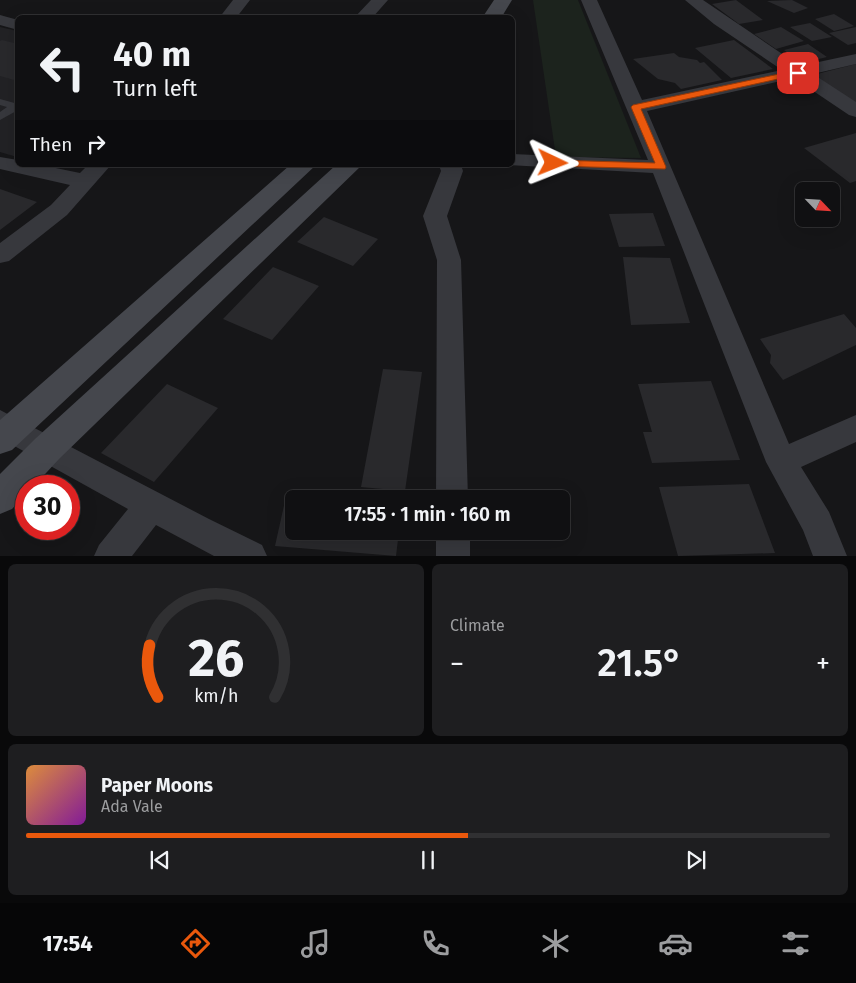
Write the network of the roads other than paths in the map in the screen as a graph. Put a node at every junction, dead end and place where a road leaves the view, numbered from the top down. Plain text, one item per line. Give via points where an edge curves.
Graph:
1 (242, 0) edge
2 (380, 0) edge
3 (589, 0) edge
4 (693, 0) edge
5 (230, 15) edge
6 (365, 15) edge
7 (0, 20) edge
8 (15, 24) edge
9 (856, 59) edge
10 (798, 73) junction
11 (0, 102) edge
12 (15, 107) edge
13 (636, 107) junction
14 (15, 108) edge
15 (856, 112) edge
16 (0, 117) edge
17 (515, 160) edge
18 (0, 163) edge
19 (15, 165) edge
20 (37, 167) edge
21 (302, 167) edge
22 (348, 167) edge
23 (451, 167) edge
24 (661, 167) junction
25 (92, 173) edge
26 (0, 255) edge
27 (856, 428) edge
28 (4, 431) edge
29 (46, 449) junction
30 (781, 462) junction
31 (452, 490) edge
32 (0, 498) edge
33 (151, 505) junction
34 (453, 540) edge
35 (111, 556) edge
36 (250, 556) edge
37 (453, 556) edge
38 (830, 556) edge

1 - 5 street
2 - 6 street
3 - 13 street
4 - 10 street
7 - 8 street
9 - 10 street
10 - 13 street
10 - 15 street
11 - 12 lane
13 - 24 street
14 - 16 lane
17 - 24 street
18 - 19 street
20 - 25 street
21 - 28 street
22 - 29 street
23 - 31 street via 452,172 435,216 449,260
24 - 30 street
25 - 26 street via 59,210
27 - 30 street
28 - 29 street
29 - 32 street
29 - 33 street
30 - 38 street via 817,523
33 - 35 street
33 - 36 street
34 - 37 street

